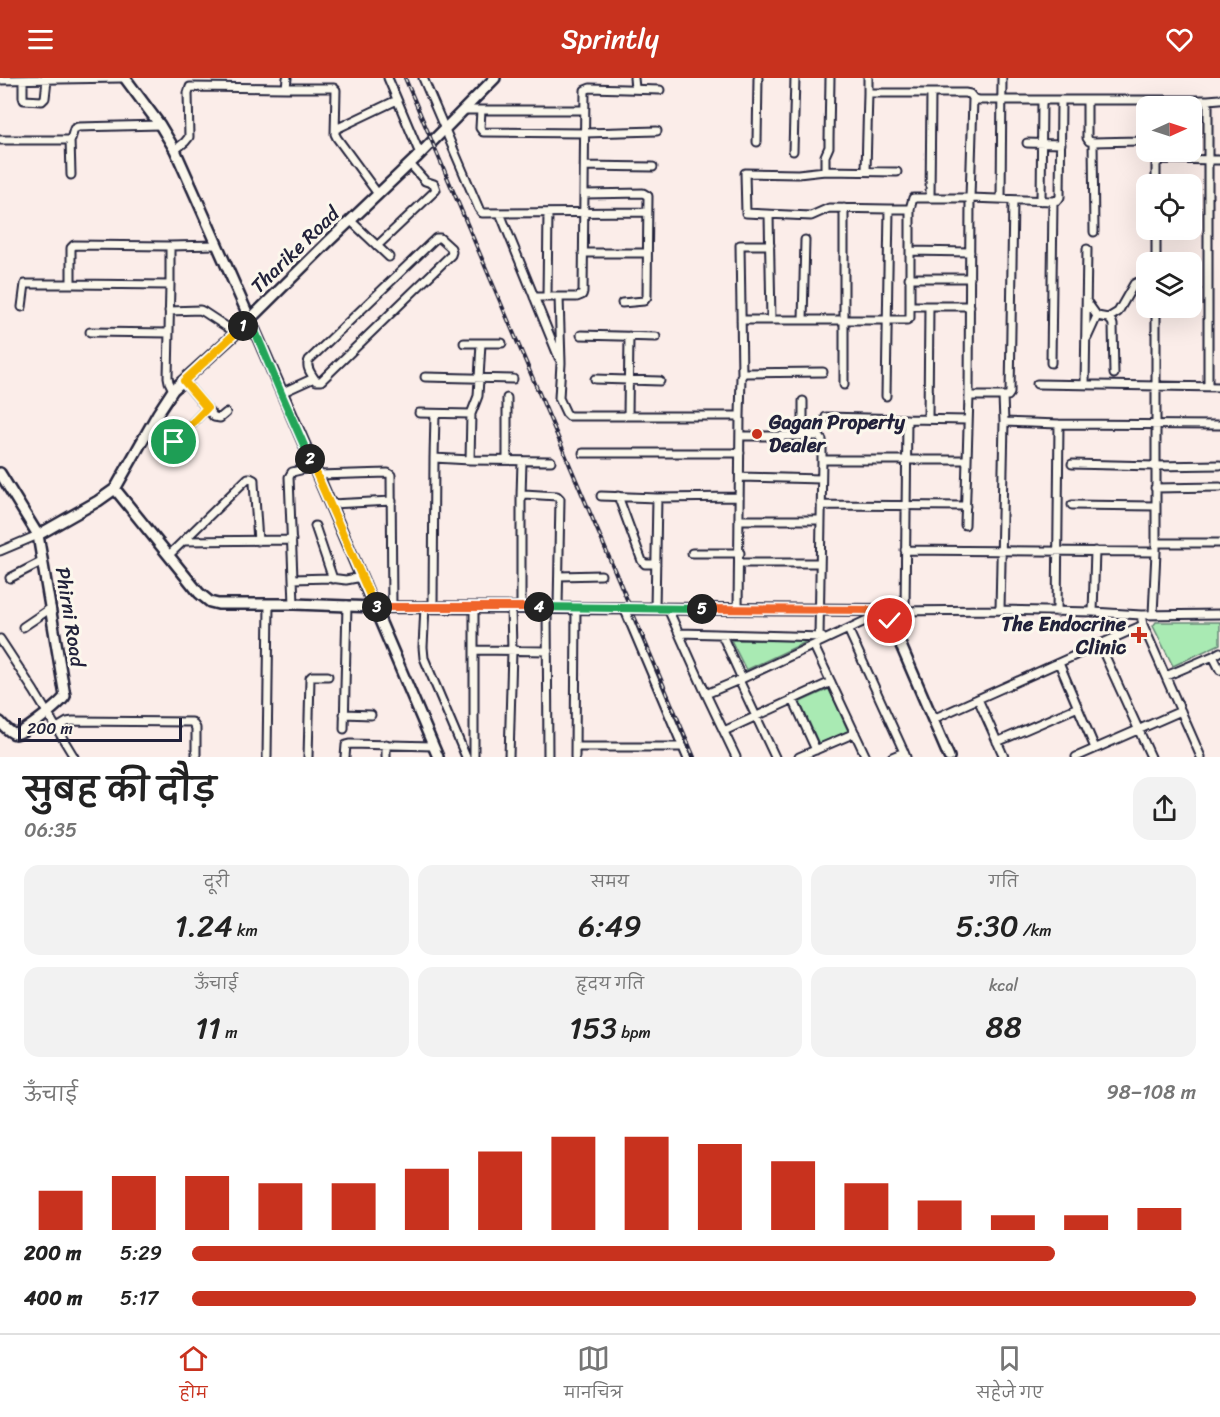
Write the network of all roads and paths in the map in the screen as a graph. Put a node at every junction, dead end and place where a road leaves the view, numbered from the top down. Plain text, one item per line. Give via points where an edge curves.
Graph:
1 (123, 78) edge
2 (286, 78) edge
3 (388, 78) edge
4 (423, 78) edge
5 (495, 78) edge
6 (634, 78) edge
7 (758, 78) edge
8 (795, 78) edge
9 (830, 78) edge
10 (868, 78) edge
11 (1002, 78) edge
12 (0, 80) edge
13 (23, 80) junction
14 (47, 80) junction
15 (286, 88) junction
16 (634, 88) junction
17 (660, 90) dead end
18 (868, 93) junction
19 (931, 93) junction
20 (973, 99) junction
21 (1220, 99) edge
22 (397, 100) junction
23 (1087, 100) junction
24 (1136, 100) edge
25 (1202, 100) edge
26 (1208, 100) junction
27 (1002, 101) junction
28 (1042, 101) junction
29 (1061, 101) junction
30 (463, 110) junction
31 (481, 110) junction
32 (584, 110) junction
33 (160, 125) junction
34 (336, 129) junction
35 (445, 129) junction
36 (657, 131) dead end
37 (585, 133) junction
38 (70, 139) junction
39 (0, 140) edge
40 (1136, 141) edge
41 (757, 142) dead end
42 (1093, 142) junction
43 (1027, 143) dead end
44 (1041, 143) junction
45 (1061, 144) junction
46 (175, 150) junction
47 (793, 151) dead end
48 (420, 154) junction
49 (1208, 160) junction
50 (1220, 160) edge
51 (410, 164) junction
52 (585, 166) junction
53 (653, 167) dead end
54 (825, 171) junction
55 (866, 171) junction
56 (897, 172) dead end
57 (1156, 174) edge
58 (71, 175) dead end
59 (378, 194) junction
60 (584, 194) junction
61 (930, 198) junction
62 (970, 198) junction
63 (1000, 199) junction
64 (1013, 200) junction
65 (1041, 201) junction
66 (1053, 201) junction
67 (844, 208) junction
68 (889, 209) junction
69 (910, 209) junction
70 (647, 212) junction
71 (500, 213) junction
72 (548, 213) junction
73 (584, 213) junction
74 (769, 215) junction
75 (351, 221) junction
76 (1094, 232) dead end
77 (805, 240) dead end
78 (217, 245) junction
79 (770, 245) junction
80 (170, 246) junction
81 (377, 246) junction
82 (1087, 249) dead end
83 (910, 251) junction
84 (970, 252) junction
85 (583, 253) junction
86 (647, 253) junction
87 (389, 257) dead end
88 (909, 278) junction
89 (970, 278) junction
90 (1136, 283) edge
91 (70, 284) junction
92 (170, 285) junction
93 (534, 297) junction
94 (547, 297) junction
95 (559, 297) junction
96 (1086, 300) junction
97 (622, 303) dead end
98 (910, 306) junction
99 (929, 306) junction
100 (970, 306) junction
101 (22, 307) dead end
102 (169, 311) junction
103 (1097, 316) junction
104 (1108, 318) junction
105 (1156, 318) edge
106 (250, 319) junction
107 (741, 320) junction
108 (771, 320) junction
109 (803, 320) junction
110 (844, 320) junction
111 (888, 321) junction
112 (90, 332) dead end
113 (169, 333) junction
114 (236, 333) junction
115 (581, 335) dead end
116 (629, 336) junction
117 (656, 337) dead end
118 (1085, 342) junction
119 (464, 343) dead end
120 (481, 343) junction
121 (502, 343) dead end
122 (561, 363) junction
123 (1051, 363) dead end
124 (823, 372) dead end
125 (742, 374) junction
126 (1114, 374) dead end
127 (425, 377) dead end
128 (314, 378) junction
129 (480, 378) junction
130 (513, 379) dead end
131 (595, 379) dead end
132 (184, 381) junction
133 (629, 381) junction
134 (660, 381) dead end
135 (1037, 384) dead end
136 (844, 385) dead end
137 (1084, 385) junction
138 (1155, 385) junction
139 (1208, 387) junction
140 (1220, 387) edge
141 (173, 390) junction
142 (281, 393) junction
143 (886, 396) dead end
144 (969, 396) junction
145 (1004, 396) junction
146 (507, 398) dead end
147 (803, 401) dead end
148 (207, 408) junction
149 (226, 413) dead end
150 (419, 413) dead end
151 (435, 414) junction
152 (471, 414) junction
153 (628, 416) junction
154 (740, 416) junction
155 (826, 417) dead end
156 (907, 419) junction
157 (928, 419) junction
158 (968, 420) junction
159 (1004, 422) junction
160 (1059, 424) junction
161 (1155, 424) junction
162 (1220, 425) edge
163 (741, 436) junction
164 (803, 436) junction
165 (174, 442) dead end
166 (583, 453) dead end
167 (740, 453) junction
168 (434, 458) junction
169 (470, 460) junction
170 (507, 460) junction
171 (522, 460) junction
172 (822, 460) junction
173 (906, 460) junction
174 (967, 460) junction
175 (551, 461) dead end
176 (1072, 464) dead end
177 (1220, 465) edge
178 (1155, 466) junction
179 (316, 471) junction
180 (0, 473) edge
181 (740, 477) junction
182 (821, 479) junction
183 (1220, 487) edge
184 (1155, 488) junction
185 (115, 489) junction
186 (521, 496) junction
187 (601, 496) dead end
188 (618, 496) junction
189 (740, 497) junction
190 (657, 498) junction
191 (392, 501) junction
192 (331, 504) junction
193 (820, 505) junction
194 (1072, 505) dead end
195 (906, 506) junction
196 (966, 506) junction
197 (1155, 506) junction
198 (740, 520) junction
199 (820, 520) junction
200 (965, 525) dead end
201 (315, 526) dead end
202 (38, 535) junction
203 (292, 540) junction
204 (258, 541) junction
205 (183, 542) junction
206 (1156, 543) junction
207 (1220, 543) edge
208 (905, 550) junction
209 (1001, 550) junction
210 (0, 551) edge
211 (1058, 551) junction
212 (1095, 551) junction
213 (1156, 552) junction
214 (692, 553) dead end
215 (740, 553) junction
216 (169, 555) junction
217 (43, 561) junction
218 (739, 562) junction
219 (820, 563) junction
220 (656, 564) junction
221 (601, 575) dead end
222 (559, 576) junction
223 (362, 577) junction
224 (10, 578) dead end
225 (293, 579) junction
226 (333, 579) junction
227 (269, 604) junction
228 (294, 604) junction
229 (347, 605) junction
230 (429, 606) junction
231 (375, 607) junction
232 (392, 607) junction
233 (474, 607) junction
234 (511, 607) junction
235 (521, 607) junction
236 (547, 607) junction
237 (558, 607) junction
238 (576, 607) junction
239 (51, 608) junction
240 (624, 608) junction
241 (656, 609) junction
242 (668, 609) junction
243 (738, 609) junction
244 (819, 609) junction
245 (905, 610) junction
246 (1000, 610) junction
247 (1057, 612) junction
248 (1094, 612) junction
249 (887, 613) junction
250 (1153, 614) junction
251 (1220, 614) edge
252 (1140, 615) junction
253 (1143, 625) junction
254 (23, 627) dead end
255 (848, 630) junction
256 (680, 633) junction
257 (722, 635) junction
258 (819, 637) junction
259 (831, 638) junction
260 (0, 639) edge
261 (1100, 645) junction
262 (814, 646) junction
263 (474, 650) junction
264 (512, 651) junction
265 (548, 651) junction
266 (1216, 654) edge
267 (1059, 663) junction
268 (1220, 670) edge
269 (328, 676) dead end
270 (1166, 676) junction
271 (741, 679) junction
272 (831, 682) junction
273 (706, 694) junction
274 (793, 699) junction
275 (978, 699) junction
276 (1078, 707) junction
277 (1181, 711) junction
278 (47, 713) junction
279 (344, 714) junction
280 (371, 714) dead end
281 (756, 715) junction
282 (933, 719) junction
283 (0, 722) edge
284 (57, 728) junction
285 (344, 729) dead end
286 (1139, 729) junction
287 (724, 731) junction
288 (855, 733) junction
289 (997, 742) junction
290 (386, 744) junction
291 (434, 746) junction
292 (575, 747) junction
293 (683, 747) junction
294 (1095, 748) junction
295 (816, 750) junction
296 (905, 755) edge
297 (74, 757) edge
298 (196, 757) edge
299 (267, 757) edge
300 (308, 757) edge
301 (345, 757) edge
302 (386, 757) edge
303 (438, 757) edge
304 (466, 757) edge
305 (474, 757) edge
306 (509, 757) edge
307 (548, 757) edge
308 (575, 757) edge
309 (687, 757) edge
310 (736, 757) edge
311 (775, 757) edge
312 (799, 757) edge
313 (866, 757) edge
314 (892, 757) edge
315 (949, 757) edge
316 (1004, 757) edge
317 (1076, 757) edge
318 (1151, 757) edge
319 (1202, 757) edge

1 - 14 street
1 - 33 street
2 - 15 street
3 - 22 street
4 - 35 street
5 - 30 street, Tharike Road
6 - 16 street
7 - 41 street
8 - 47 street
9 - 54 street
10 - 18 street
11 - 27 street
12 - 13 street
13 - 14 street
13 - 14 street via 24,100 42,101
15 - 34 street via 336,89
15 - 46 street via 190,87 189,137
16 - 17 street
16 - 32 street via 588,88
18 - 19 street
18 - 55 street
19 - 20 street via 968,93
19 - 61 street
20 - 27 street
20 - 62 street
21 - 26 street
22 - 34 street
22 - 48 street
23 - 24 street
23 - 29 street
23 - 42 street via 1087,138
25 - 26 street
26 - 49 street
27 - 28 street
27 - 63 street
28 - 29 street
28 - 44 street
29 - 45 street
30 - 31 street
30 - 35 street, Tharike Road
31 - 32 street
31 - 37 street via 483,132
32 - 37 street
33 - 38 street via 78,128
33 - 46 street
34 - 59 street via 338,142
35 - 48 street, Tharike Road
35 - 71 street via 479,208 484,213
36 - 37 street
37 - 52 street
38 - 39 street
38 - 58 street
40 - 42 street
42 - 76 street
43 - 44 street
44 - 45 street
44 - 65 street
45 - 66 street via 1060,197
46 - 78 street
48 - 51 street, Tharike Road
49 - 50 street
49 - 57 street via 1160,160
49 - 139 street
51 - 59 street, Tharike Road
51 - 81 street via 436,189
52 - 53 street
52 - 60 street
54 - 55 street
54 - 74 street via 745,173 746,213
55 - 56 street
59 - 75 street, Tharike Road
60 - 70 street via 645,194
60 - 73 street
61 - 62 street
61 - 69 street via 913,198
62 - 63 street
62 - 84 street
63 - 64 street
64 - 65 street
64 - 145 street via 1010,393
65 - 66 street
66 - 123 street
67 - 68 street
67 - 74 street via 827,208 813,215
67 - 110 street
68 - 69 street
68 - 111 street
69 - 83 street
70 - 73 street
70 - 86 street
71 - 72 street
71 - 93 street
72 - 73 street
72 - 94 street
73 - 85 street
74 - 79 street
75 - 81 street
75 - 106 street, Tharike Road
77 - 109 street
78 - 80 street
78 - 106 street
79 - 107 street via 740,245
79 - 108 street
80 - 91 street via 72,246
80 - 92 street
81 - 87 street
82 - 96 street
83 - 84 street
83 - 88 street
84 - 89 street
85 - 86 street
85 - 95 street via 582,295
86 - 97 street via 646,300
88 - 89 street
88 - 98 street
89 - 100 street
90 - 104 street via 1118,312
91 - 92 street
91 - 101 street via 25,284
92 - 102 street
93 - 94 street
93 - 122 street
94 - 95 street
95 - 122 street
96 - 103 street
96 - 118 street
98 - 99 street
98 - 111 street via 909,319
99 - 100 street
99 - 157 street
100 - 144 street
102 - 113 street
102 - 114 street via 204,312
103 - 104 street
103 - 118 street
104 - 126 street via 1113,325
105 - 138 street
106 - 114 street, Tharike Road
106 - 142 street
107 - 108 street
107 - 125 street
108 - 109 street
109 - 110 street
110 - 111 street
110 - 136 street
111 - 143 street
112 - 113 street
113 - 141 street via 168,376
114 - 132 street, Tharike Road
115 - 116 street
116 - 117 street
116 - 133 street
118 - 137 street
119 - 120 street
120 - 121 street
120 - 129 street
122 - 153 street via 559,398 569,416
124 - 125 street
125 - 154 street
127 - 129 street
128 - 128 street via 321,381 451,255 451,249 440,238 434,239 309,360 307,367
128 - 142 street
129 - 130 street
129 - 152 street
131 - 133 street
132 - 141 street, Tharike Road
132 - 148 street
133 - 134 street
133 - 153 street
135 - 137 street
137 - 138 street
138 - 139 street
138 - 161 street
139 - 140 street
141 - 185 street, Tharike Road
142 - 179 street
144 - 145 street
144 - 158 street
145 - 159 street
146 - 170 street
147 - 164 street
148 - 149 street via 217,419
148 - 165 street
150 - 151 street
151 - 152 street
151 - 168 street
152 - 169 street
153 - 154 street
154 - 163 street
155 - 156 street
156 - 157 street
156 - 173 street
157 - 158 street
158 - 174 street
159 - 160 street
159 - 209 street
160 - 161 street
160 - 211 street
161 - 162 street
161 - 178 street
163 - 164 street
163 - 167 street
164 - 172 street via 821,438
166 - 167 street
167 - 181 street
168 - 169 street
168 - 230 street
169 - 170 street
170 - 171 street
171 - 175 street
171 - 186 street
172 - 173 street
172 - 182 street
173 - 174 street
173 - 195 street
174 - 196 street
176 - 178 street
177 - 178 street
178 - 184 street
179 - 191 street via 390,473
179 - 192 street
179 - 203 street via 290,475
180 - 202 street, Phirni Road
181 - 182 street
181 - 189 street
182 - 193 street
183 - 184 street
184 - 197 street
185 - 202 street, Tharike Road
185 - 216 street
186 - 222 street via 559,497
186 - 235 street
187 - 188 street
188 - 190 street
188 - 220 street via 642,561
189 - 190 street
189 - 198 street
190 - 220 street
191 - 192 street
191 - 232 street
192 - 223 street
193 - 195 street
193 - 199 street
194 - 197 street
195 - 196 street
195 - 208 street
196 - 200 street
197 - 206 street
198 - 199 street
198 - 215 street
199 - 219 street
201 - 226 street
202 - 210 street
202 - 217 street, Phirni Road
203 - 204 street
203 - 225 street
204 - 205 street
204 - 205 street via 255,483 248,478
205 - 216 street
206 - 207 street
206 - 213 street
208 - 209 street
208 - 245 street
209 - 211 street
209 - 246 street
211 - 212 street
211 - 247 street
212 - 213 street
212 - 248 street
213 - 250 street
214 - 215 street
215 - 218 street
216 - 227 street via 210,602
217 - 224 street
217 - 239 street, Phirni Road
218 - 219 street
218 - 243 street
219 - 244 street
220 - 241 street
221 - 222 street
222 - 237 street
223 - 226 street
223 - 231 street
225 - 226 street
225 - 228 street
227 - 228 street
227 - 299 street
228 - 229 street
229 - 231 street
229 - 279 street
230 - 232 street
230 - 233 street
230 - 304 street via 424,658
231 - 232 street
231 - 291 street
233 - 234 street
233 - 263 street
234 - 235 street
234 - 264 street
235 - 236 street
236 - 237 street
236 - 265 street
237 - 238 street
238 - 240 street
238 - 292 street
239 - 254 street
239 - 278 street, Phirni Road via 65,696
240 - 241 street
240 - 293 street
241 - 242 street
242 - 243 street
242 - 256 street
243 - 244 street
244 - 249 street
244 - 258 street
245 - 246 street
245 - 249 street
246 - 247 street
247 - 248 street
248 - 252 street
249 - 255 street
249 - 282 street
250 - 251 street
250 - 252 street
252 - 253 street
253 - 261 street
253 - 270 street
255 - 259 street
255 - 296 street
256 - 257 street
256 - 273 street
257 - 258 street
257 - 271 street
258 - 259 street
259 - 262 street
260 - 278 street
261 - 267 street
261 - 286 street
262 - 271 street
262 - 272 street
263 - 264 street
263 - 305 street
264 - 265 street
264 - 306 street
265 - 307 street
266 - 268 street
266 - 270 street
267 - 275 street
267 - 276 street
269 - 300 street via 310,678
270 - 277 street
271 - 273 street
271 - 281 street
272 - 274 street
272 - 288 street
273 - 287 street
274 - 281 street
274 - 295 street
275 - 282 street
275 - 289 street
276 - 289 street
276 - 294 street
277 - 286 street
277 - 319 street
278 - 283 street, Phirni Road via 17,734
278 - 284 street
279 - 280 street
279 - 285 street
281 - 287 street
281 - 311 street
282 - 315 street
284 - 297 street
284 - 298 street via 73,721 192,722 196,728
286 - 294 street
286 - 318 street
287 - 310 street
288 - 295 street
288 - 313 street
289 - 316 street
290 - 291 street
290 - 301 street via 348,744
290 - 302 street
291 - 303 street
292 - 293 street
292 - 308 street
293 - 309 street
294 - 317 street
295 - 312 street
296 - 314 street

